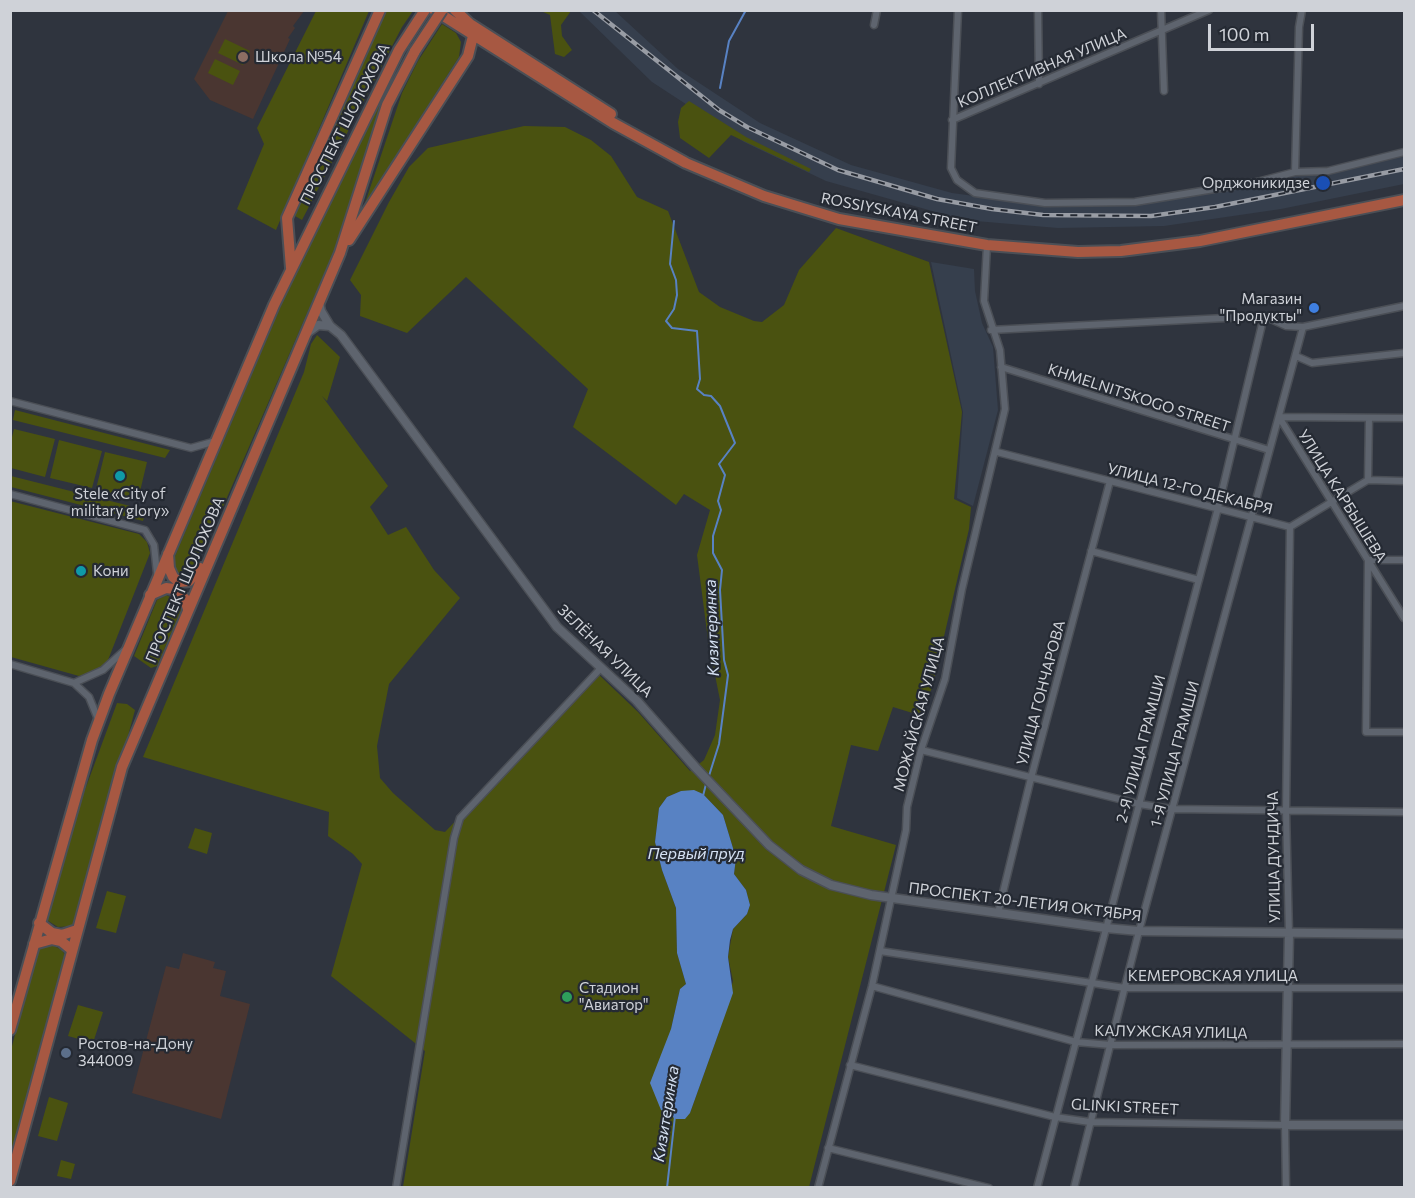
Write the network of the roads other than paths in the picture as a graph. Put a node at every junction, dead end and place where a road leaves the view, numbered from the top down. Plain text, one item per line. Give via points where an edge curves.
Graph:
1 (380, 10) edge
2 (425, 10) edge
3 (434, 10) edge
4 (442, 10) edge
5 (455, 10) edge
6 (877, 10) edge
7 (958, 10) edge
8 (1038, 10) edge
9 (1161, 10) edge
10 (1209, 10) edge
11 (1302, 10) edge
12 (470, 24) junction
13 (874, 25) dead end
14 (1161, 29) junction
15 (473, 36) junction
16 (498, 51) junction
17 (468, 56) junction
18 (1039, 84) junction
19 (1164, 91) dead end
20 (952, 120) junction
21 (1404, 152) edge
22 (1295, 172) junction
23 (1404, 193) edge
24 (1404, 200) edge
25 (987, 245) junction
26 (340, 253) junction
27 (291, 268) junction
28 (319, 302) junction
29 (1404, 306) edge
30 (1264, 316) junction
31 (330, 326) junction
32 (1304, 327) junction
33 (991, 330) junction
34 (305, 334) junction
35 (1404, 353) edge
36 (1296, 356) junction
37 (1002, 367) junction
38 (10, 400) edge
39 (1279, 417) junction
40 (1369, 418) junction
41 (1404, 418) edge
42 (217, 441) junction
43 (1235, 441) junction
44 (1269, 450) junction
45 (997, 452) junction
46 (1368, 480) junction
47 (1110, 481) junction
48 (1404, 481) edge
49 (10, 494) edge
50 (1330, 501) junction
51 (1218, 508) junction
52 (1251, 517) junction
53 (1290, 527) junction
54 (214, 547) junction
55 (168, 551) junction
56 (1091, 551) junction
57 (1368, 560) junction
58 (1404, 560) edge
59 (157, 577) junction
60 (1199, 580) junction
61 (150, 596) junction
62 (188, 609) junction
63 (1404, 618) edge
64 (128, 647) junction
65 (10, 664) edge
66 (601, 668) junction
67 (74, 683) junction
68 (99, 720) junction
69 (1404, 732) edge
70 (921, 750) junction
71 (1031, 778) junction
72 (1139, 804) junction
73 (1172, 809) junction
74 (1286, 811) junction
75 (1404, 812) edge
76 (892, 898) junction
77 (998, 913) junction
78 (39, 923) junction
79 (1106, 928) junction
80 (77, 930) junction
81 (1139, 931) junction
82 (1289, 934) junction
83 (1404, 934) edge
84 (34, 944) junction
85 (72, 950) junction
86 (880, 951) junction
87 (1091, 981) junction
88 (872, 986) junction
89 (1125, 988) junction
90 (1288, 988) junction
91 (1404, 988) edge
92 (10, 1030) edge
93 (1076, 1042) junction
94 (1404, 1044) edge
95 (1111, 1045) junction
96 (1288, 1045) junction
97 (850, 1065) junction
98 (1055, 1117) junction
99 (1090, 1122) junction
100 (1286, 1125) junction
101 (1404, 1125) edge
102 (828, 1148) junction
103 (10, 1181) edge
104 (396, 1188) edge
105 (818, 1188) edge
106 (988, 1188) edge
107 (1037, 1188) edge
108 (1074, 1188) edge
109 (1286, 1188) edge

1 - 27 main road via 287,218
2 - 17 main road via 464,36
2 - 27 main road, ПРОСПЕКТ ШОЛОХОВА via 402,44
3 - 15 main road, ROSSIYSKAYA STREET
4 - 26 main road, ПРОСПЕКТ ШОЛОХОВА, bridge via 387,105
5 - 12 main road, ROSSIYSKAYA STREET
6 - 13 street
7 - 20 street
8 - 18 street
9 - 14 street
10 - 14 street, КОЛЛЕКТИВНАЯ УЛИЦА
11 - 22 street
12 - 15 main road
12 - 23 main road, ROSSIYSKAYA STREET via 617,118 698,162 766,190 840,213 1035,243 1120,244 1199,235
14 - 18 street, КОЛЛЕКТИВНАЯ УЛИЦА
14 - 19 street
15 - 16 main road, ROSSIYSKAYA STREET
15 - 17 main road
16 - 17 main road
16 - 25 main road, ROSSIYSKAYA STREET via 686,163 754,192 839,219
17 - 26 main road
18 - 20 street, КОЛЛЕКТИВНАЯ УЛИЦА
20 - 22 street via 951,168 957,180 975,193 1045,203 1135,202
21 - 22 street via 1328,171
24 - 25 main road, ROSSIYSKAYA STREET via 1200,242 1078,252
25 - 33 street, МОЖАЙСКАЯ УЛИЦА via 984,301
26 - 28 main road, ПРОСПЕКТ ШОЛОХОВА
27 - 42 main road, ПРОСПЕКТ ШОЛОХОВА
28 - 31 street, ЗЕЛЁНАЯ УЛИЦА
28 - 34 main road, ПРОСПЕКТ ШОЛОХОВА
29 - 32 street
30 - 32 street via 1286,326
30 - 33 street
30 - 43 street, 2-Я УЛИЦА ГРАМШИ
31 - 34 street via 318,325
31 - 66 street, ЗЕЛЁНАЯ УЛИЦА via 341,335 541,608
32 - 36 street, 1-Я УЛИЦА ГРАМШИ
33 - 37 street, МОЖАЙСКАЯ УЛИЦА
34 - 54 main road, ПРОСПЕКТ ШОЛОХОВА
35 - 36 street via 1312,363
36 - 39 street, 1-Я УЛИЦА ГРАМШИ
37 - 43 street, KHMELNITSKOGO STREET
37 - 45 street, МОЖАЙСКАЯ УЛИЦА via 1005,409
38 - 42 street via 191,448
39 - 40 street
39 - 44 street, 1-Я УЛИЦА ГРАМШИ
39 - 50 street, УЛИЦА КАРБЫШЕВА
40 - 41 street
40 - 46 street
42 - 55 main road, ПРОСПЕКТ ШОЛОХОВА
43 - 44 street, KHMELNITSKOGO STREET
43 - 51 street, 2-Я УЛИЦА ГРАМШИ
44 - 52 street, 1-Я УЛИЦА ГРАМШИ
45 - 47 street, УЛИЦА 12-ГО ДЕКАБРЯ
45 - 70 street, МОЖАЙСКАЯ УЛИЦА via 962,589 945,680
46 - 48 street
46 - 50 street, УЛИЦА 12-ГО ДЕКАБРЯ
47 - 51 street, УЛИЦА 12-ГО ДЕКАБРЯ
47 - 56 street, УЛИЦА ГОНЧАРОВА
49 - 59 street via 146,530 156,553
50 - 53 street, УЛИЦА 12-ГО ДЕКАБРЯ
50 - 57 street, УЛИЦА КАРБЫШЕВА
51 - 52 street, УЛИЦА 12-ГО ДЕКАБРЯ
51 - 60 street, 2-Я УЛИЦА ГРАМШИ
52 - 53 street, УЛИЦА 12-ГО ДЕКАБРЯ
52 - 73 street, 1-Я УЛИЦА ГРАМШИ
53 - 74 street, УЛИЦА ДУНДИЧА
54 - 55 main road via 197,574 189,581 179,582 169,567
54 - 62 main road, ПРОСПЕКТ ШОЛОХОВА
55 - 59 main road, ПРОСПЕКТ ШОЛОХОВА
56 - 60 street
56 - 71 street, УЛИЦА ГОНЧАРОВА
57 - 58 street
57 - 63 street, УЛИЦА КАРБЫШЕВА
57 - 69 street via 1366,732
59 - 61 main road, ПРОСПЕКТ ШОЛОХОВА
60 - 72 street, 2-Я УЛИЦА ГРАМШИ
61 - 62 main road via 166,588 174,589 185,599
61 - 64 main road, ПРОСПЕКТ ШОЛОХОВА
62 - 80 main road, ПРОСПЕКТ ШОЛОХОВА via 122,767
64 - 67 street via 103,670
64 - 68 main road, ПРОСПЕКТ ШОЛОХОВА
65 - 67 street
66 - 76 street, ЗЕЛЁНАЯ УЛИЦА via 788,861 831,885
66 - 104 street via 460,818
67 - 68 street via 89,697
68 - 78 main road, ПРОСПЕКТ ШОЛОХОВА
70 - 71 street
70 - 76 street, МОЖАЙСКАЯ УЛИЦА
71 - 72 street
71 - 77 street, УЛИЦА ГОНЧАРОВА
72 - 73 street
72 - 79 street, 2-Я УЛИЦА ГРАМШИ
73 - 74 street
73 - 81 street, 1-Я УЛИЦА ГРАМШИ
74 - 75 street
74 - 82 street, УЛИЦА ДУНДИЧА
76 - 77 street, ПРОСПЕКТ 20-ЛЕТИЯ ОКТЯБРЯ
76 - 86 street, МОЖАЙСКАЯ УЛИЦА
77 - 79 street, ПРОСПЕКТ 20-ЛЕТИЯ ОКТЯБРЯ
78 - 80 main road via 62,935
78 - 84 main road, ПРОСПЕКТ ШОЛОХОВА
79 - 81 street, ПРОСПЕКТ 20-ЛЕТИЯ ОКТЯБРЯ
79 - 87 street, 2-Я УЛИЦА ГРАМШИ
80 - 85 main road, ПРОСПЕКТ ШОЛОХОВА
81 - 82 street, ПРОСПЕКТ 20-ЛЕТИЯ ОКТЯБРЯ
81 - 89 street, 1-Я УЛИЦА ГРАМШИ
82 - 83 street, ПРОСПЕКТ 20-ЛЕТИЯ ОКТЯБРЯ
82 - 90 street, УЛИЦА ДУНДИЧА
84 - 85 main road via 52,939
84 - 92 main road, ПРОСПЕКТ ШОЛОХОВА
85 - 103 main road, ПРОСПЕКТ ШОЛОХОВА
86 - 87 street, КЕМЕРОВСКАЯ УЛИЦА
86 - 88 street, МОЖАЙСКАЯ УЛИЦА
87 - 89 street, КЕМЕРОВСКАЯ УЛИЦА
87 - 93 street, 2-Я УЛИЦА ГРАМШИ
88 - 93 street, КАЛУЖСКАЯ УЛИЦА
88 - 97 street, МОЖАЙСКАЯ УЛИЦА
89 - 90 street, КЕМЕРОВСКАЯ УЛИЦА
89 - 95 street, 1-Я УЛИЦА ГРАМШИ
90 - 91 street, КЕМЕРОВСКАЯ УЛИЦА
90 - 96 street, УЛИЦА ДУНДИЧА
93 - 95 street, КАЛУЖСКАЯ УЛИЦА
93 - 98 street, 2-Я УЛИЦА ГРАМШИ
94 - 96 street, КАЛУЖСКАЯ УЛИЦА
95 - 96 street, КАЛУЖСКАЯ УЛИЦА
95 - 99 street, 1-Я УЛИЦА ГРАМШИ
96 - 100 street, УЛИЦА ДУНДИЧА
97 - 98 street, GLINKI STREET
97 - 102 street, МОЖАЙСКАЯ УЛИЦА
98 - 99 street, GLINKI STREET
98 - 107 street, 2-Я УЛИЦА ГРАМШИ
99 - 100 street, GLINKI STREET
99 - 108 street, 1-Я УЛИЦА ГРАМШИ
100 - 101 street, GLINKI STREET
100 - 109 street, УЛИЦА ДУНДИЧА
102 - 105 street, МОЖАЙСКАЯ УЛИЦА
102 - 106 street

